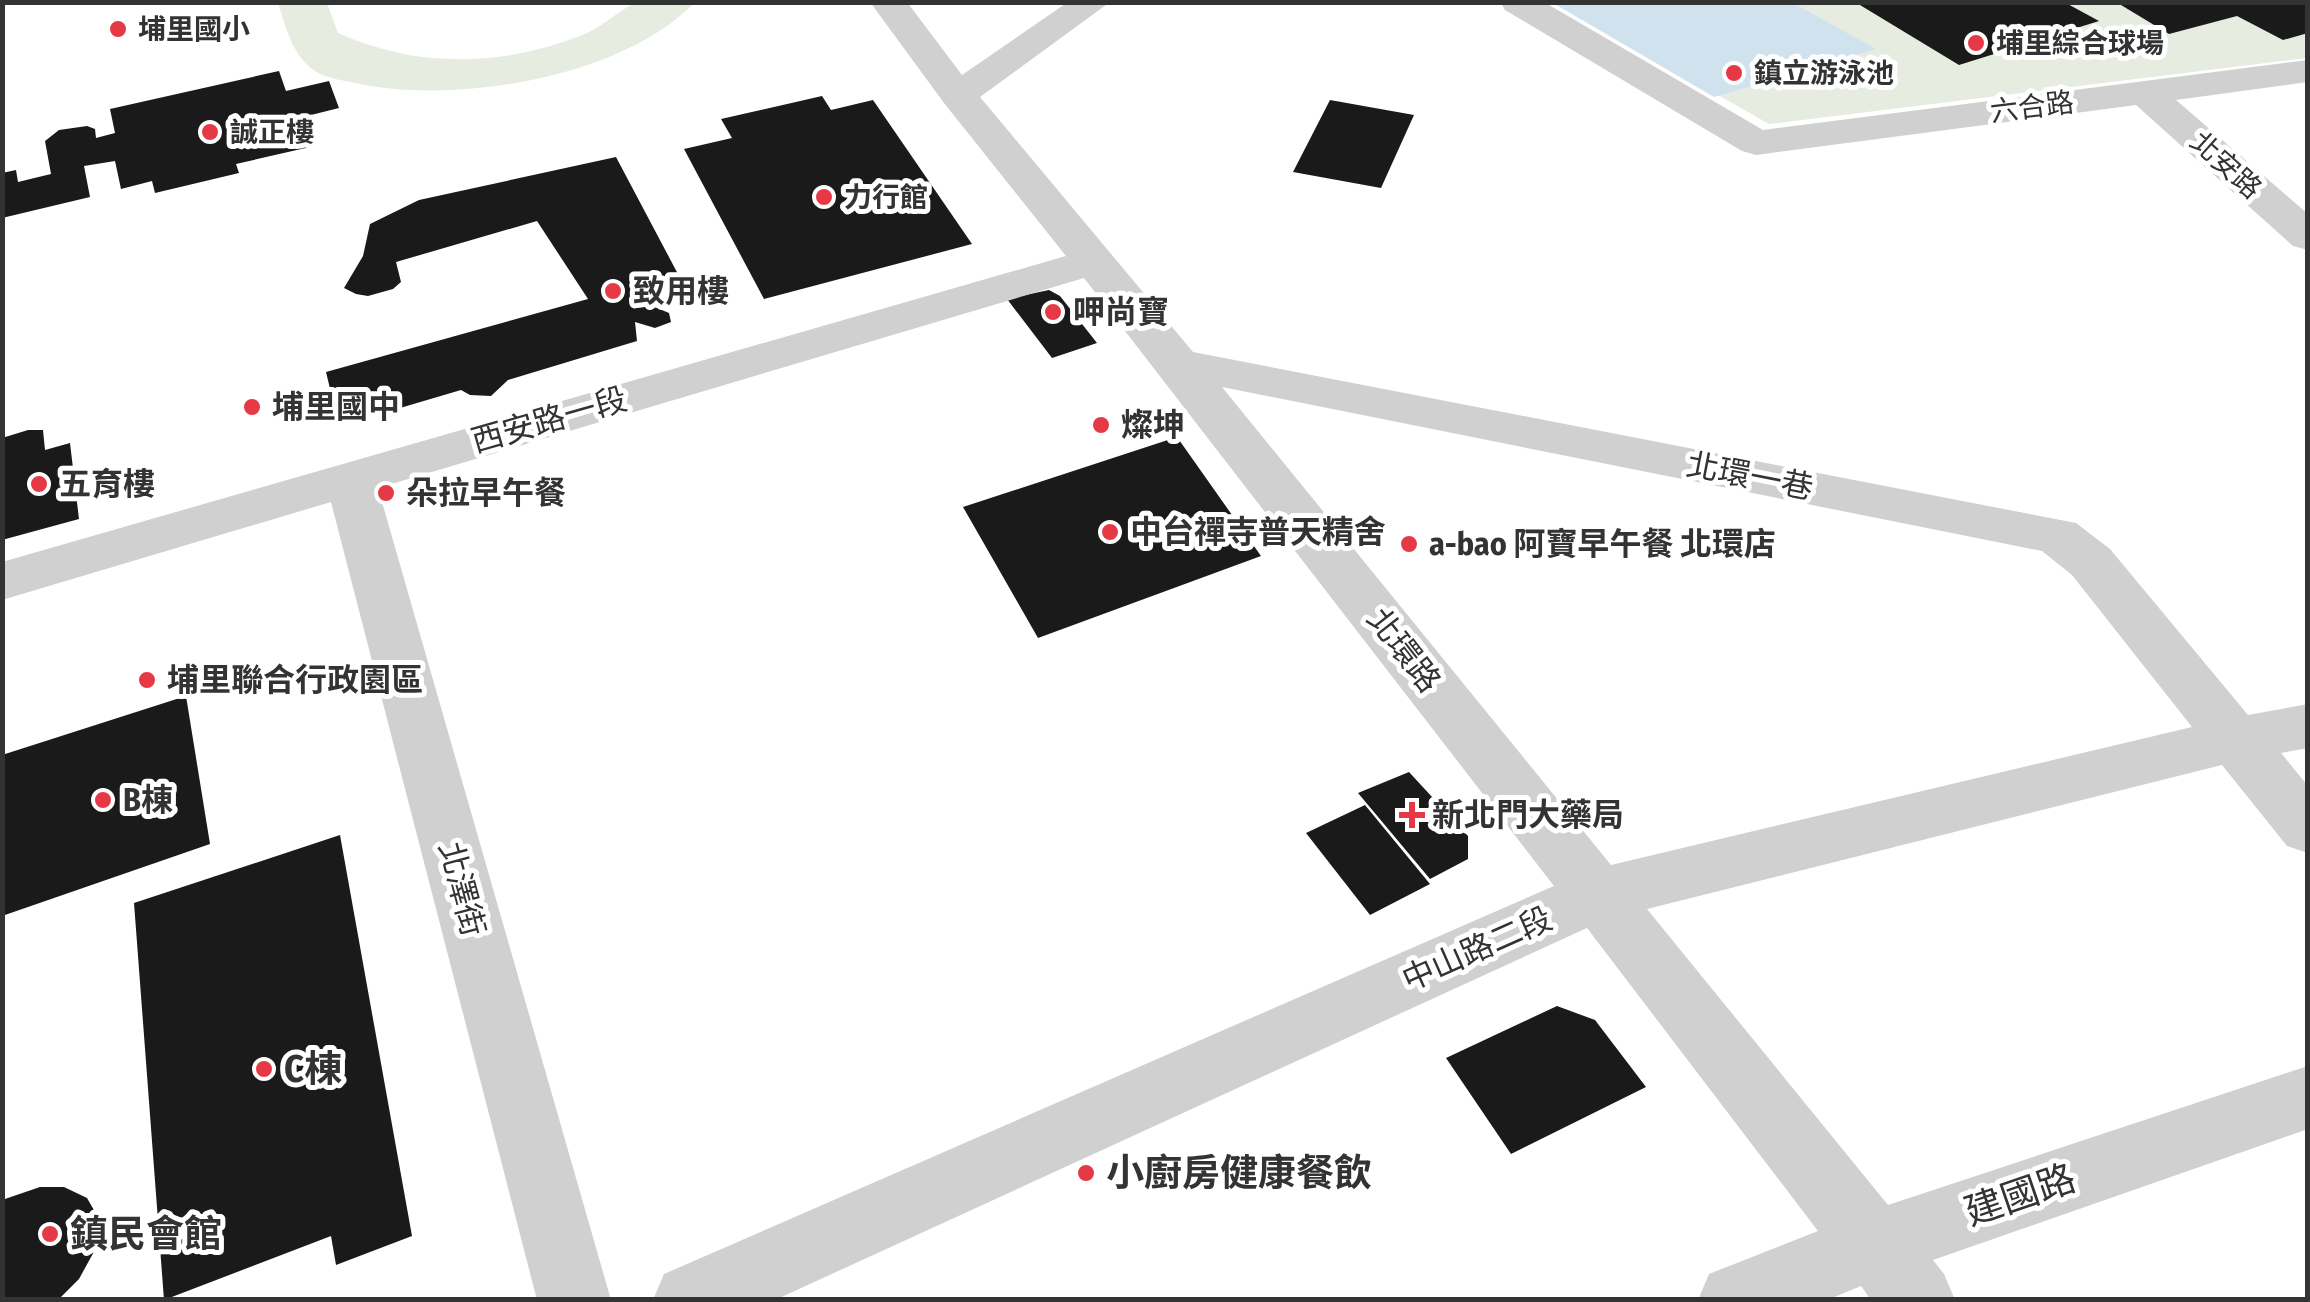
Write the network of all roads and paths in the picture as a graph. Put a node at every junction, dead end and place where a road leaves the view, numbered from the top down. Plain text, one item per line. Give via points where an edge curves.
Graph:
1 (888, 2) edge
2 (1092, 2) edge
3 (1518, 2) edge
4 (2308, 71) edge
5 (2184, 87) junction
6 (2144, 92) junction
7 (958, 96) junction
8 (2308, 189) edge
9 (2308, 237) edge
10 (1095, 261) junction
11 (1178, 364) junction
12 (350, 478) junction
13 (2, 581) edge
14 (2308, 726) edge
15 (2232, 740) junction
16 (2308, 828) edge
17 (1597, 895) junction
18 (2308, 1098) edge
19 (1873, 1246) junction
20 (574, 1300) edge
21 (690, 1300) edge
22 (1735, 1300) edge
23 (1918, 1300) edge

1 - 7 street, 北環路
2 - 7 street
3 - 6 street, 六合路 via 1756,143
4 - 5 street, 六合路
5 - 6 street, 六合路
5 - 8 street, 北安路
6 - 9 street, 北安路
7 - 10 street, 北環路
10 - 11 street, 北環路
10 - 12 street, 西安路一段
11 - 15 street, 北環一巷 via 2058,536 2092,562
11 - 17 street, 北環路
12 - 13 street, 西安路一段
12 - 20 street, 北澤街
14 - 15 street, 中山路二段
15 - 16 street, 北環一巷
15 - 17 street, 中山路二段
17 - 19 street, 北環路
17 - 21 street, 中山路二段
18 - 19 street, 建國路
19 - 22 street, 建國路
19 - 23 street, 北環路

